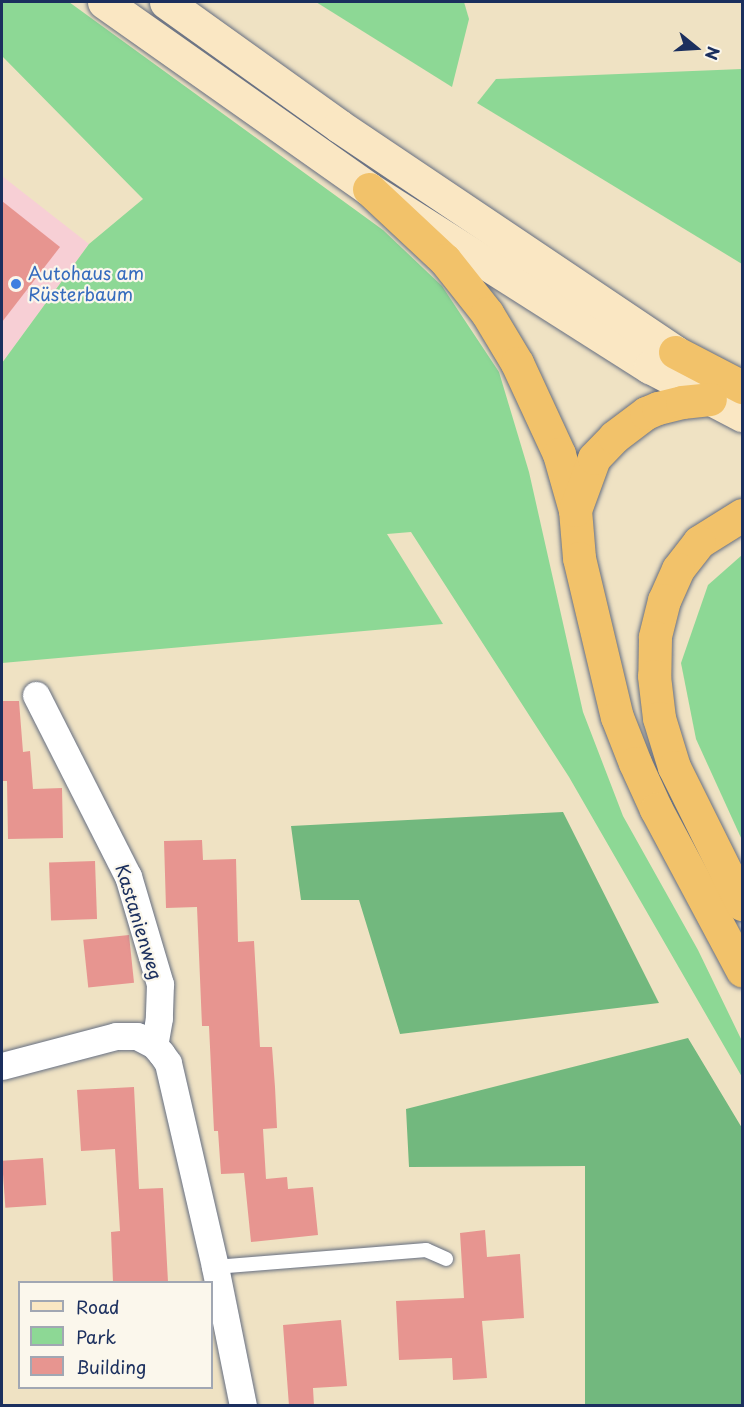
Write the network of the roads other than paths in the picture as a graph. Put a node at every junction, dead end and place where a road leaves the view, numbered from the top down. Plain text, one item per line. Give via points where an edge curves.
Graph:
1 (104, 2) edge
2 (166, 2) edge
3 (369, 189) junction
4 (675, 352) junction
5 (742, 387) edge
6 (710, 399) junction
7 (742, 407) edge
8 (742, 415) edge
9 (575, 510) junction
10 (742, 515) edge
11 (36, 695) dead end
12 (742, 904) edge
13 (742, 970) edge
14 (154, 1045) junction
15 (2, 1066) edge
16 (446, 1259) dead end
17 (215, 1267) junction
18 (243, 1406) edge

1 - 3 main road
2 - 4 main road via 376,151
3 - 6 main road via 650,367
3 - 9 highway via 445,260 487,313 517,363 559,454
4 - 5 highway
4 - 7 main road
6 - 8 main road
6 - 9 highway via 658,408 615,436 594,458
9 - 13 highway via 579,558 617,717 656,809
10 - 12 highway via 699,542 678,568 664,600 655,637 654,676 659,718 674,767
11 - 14 street, Kastanienweg via 128,876 160,984
14 - 15 street via 136,1036 116,1036
14 - 17 street via 168,1063
16 - 17 lane via 426,1250
17 - 18 street

